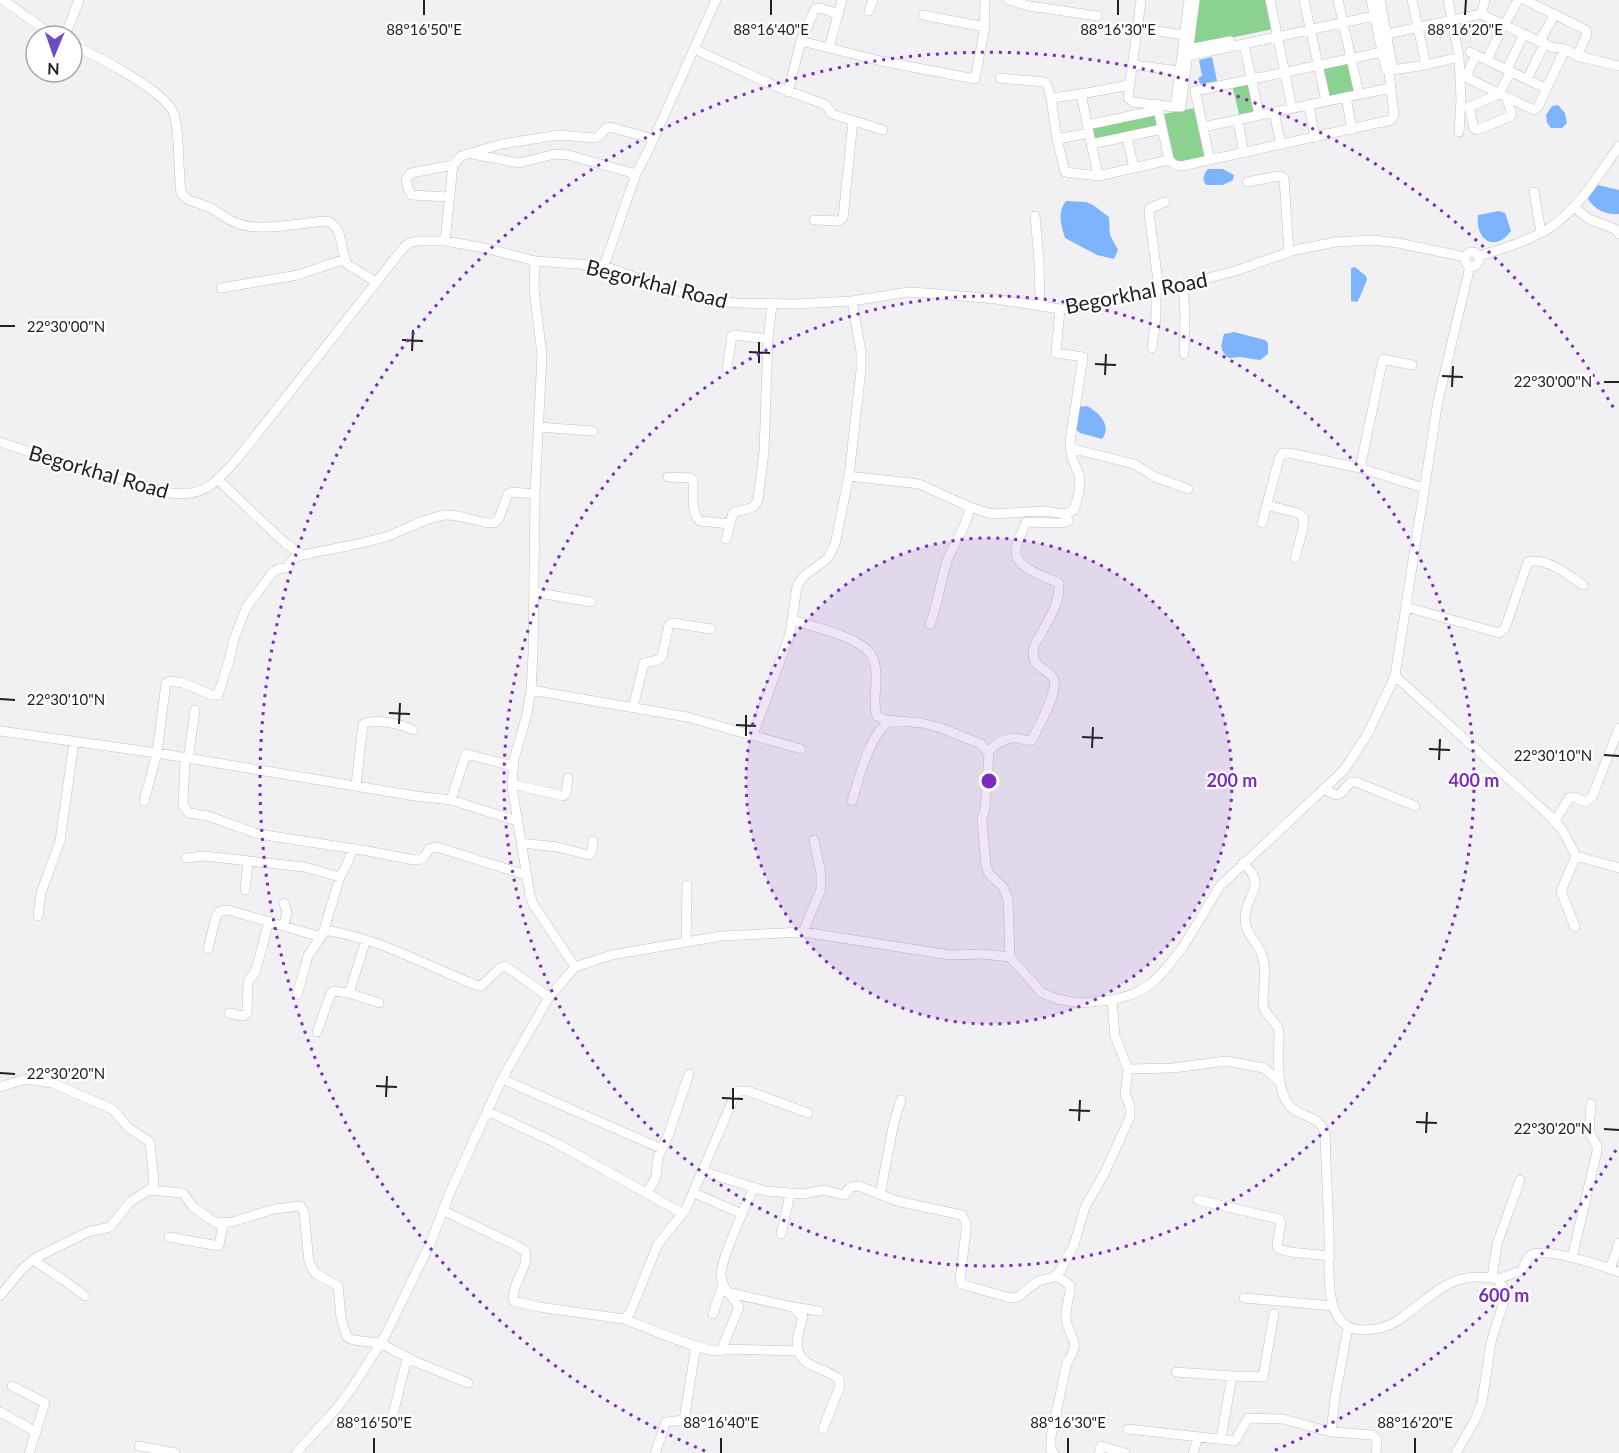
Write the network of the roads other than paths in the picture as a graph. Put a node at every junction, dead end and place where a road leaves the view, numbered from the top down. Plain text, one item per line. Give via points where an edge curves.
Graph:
1 (3, 0) edge
2 (79, 0) edge
3 (716, 0) edge
4 (842, 0) edge
5 (873, 0) edge
6 (985, 0) edge
7 (1008, 0) edge
8 (1141, 0) edge
9 (1189, 0) edge
10 (1195, 0) edge
11 (1270, 0) edge
12 (1304, 0) edge
13 (1338, 0) edge
14 (1412, 0) edge
15 (1448, 0) edge
16 (1493, 0) edge
17 (1518, 0) edge
18 (1525, 0) edge
19 (1555, 0) edge
20 (1377, 8) edge
21 (1484, 9) edge
22 (869, 11) dead end
23 (1552, 12) junction
24 (838, 14) junction
25 (923, 15) dead end
26 (1097, 16) dead end
27 (1452, 18) junction
28 (1342, 20) junction
29 (1506, 22) junction
30 (37, 24) edge
31 (70, 24) edge
32 (1418, 26) junction
33 (985, 27) junction
34 (1310, 27) junction
35 (1138, 28) junction
36 (1382, 33) junction
37 (1277, 34) junction
38 (1524, 34) junction
39 (1184, 35) junction
40 (1543, 40) junction
41 (801, 41) junction
42 (1244, 44) junction
43 (829, 48) junction
44 (1562, 48) junction
45 (694, 49) junction
46 (84, 51) edge
47 (1382, 52) junction
48 (1185, 54) junction
49 (1576, 56) junction
50 (1459, 57) junction
51 (1351, 59) junction
52 (1487, 60) junction
53 (1134, 64) junction
54 (1426, 65) junction
55 (1318, 66) junction
56 (1619, 66) edge
57 (1509, 70) junction
58 (1179, 71) junction
59 (1390, 71) junction
60 (1285, 73) junction
61 (1000, 78) dead end
62 (1527, 79) junction
63 (1252, 80) junction
64 (1130, 85) junction
65 (1390, 88) junction
66 (1545, 88) junction
67 (788, 92) junction
68 (1081, 94) junction
69 (1359, 94) junction
70 (1503, 96) junction
71 (1346, 97) junction
72 (1051, 98) junction
73 (1326, 101) junction
74 (1198, 104) junction
75 (1309, 105) junction
76 (1157, 107) junction
77 (1178, 107) junction
78 (1292, 108) junction
79 (1274, 112) junction
80 (1259, 115) junction
81 (1238, 120) junction
82 (853, 121) junction
83 (1203, 127) junction
84 (1088, 129) junction
85 (1162, 129) junction
86 (883, 130) dead end
87 (1352, 130) junction
88 (1459, 132) dead end
89 (1127, 137) junction
90 (1315, 138) junction
91 (653, 139) junction
92 (1057, 139) junction
93 (1092, 144) junction
94 (1281, 145) junction
95 (1619, 146) edge
96 (471, 153) junction
97 (1244, 153) junction
98 (1169, 160) junction
99 (1210, 160) junction
100 (453, 165) junction
101 (1134, 168) junction
102 (636, 174) junction
103 (1098, 176) junction
104 (1247, 182) dead end
105 (1534, 192) dead end
106 (448, 197) junction
107 (1165, 202) dead end
108 (1574, 207) junction
109 (1035, 216) dead end
110 (814, 220) dead end
111 (1541, 232) junction
112 (1619, 234) edge
113 (445, 241) junction
114 (1289, 252) junction
115 (345, 259) junction
116 (535, 261) junction
117 (1468, 261) junction
118 (604, 266) junction
119 (376, 282) junction
120 (1183, 284) junction
121 (221, 288) dead end
122 (1158, 289) junction
123 (852, 301) junction
124 (1040, 304) junction
125 (772, 305) junction
126 (1060, 309) junction
127 (768, 339) junction
128 (1152, 348) dead end
129 (1184, 354) dead end
130 (1412, 365) dead end
131 (727, 368) dead end
132 (538, 427) junction
133 (593, 431) dead end
134 (0, 442) edge
135 (1070, 448) junction
136 (1360, 468) junction
137 (849, 476) junction
138 (668, 477) dead end
139 (217, 479) junction
140 (1424, 488) junction
141 (1188, 489) dead end
142 (535, 494) junction
143 (1267, 504) junction
144 (970, 507) junction
145 (1066, 514) junction
146 (1262, 523) dead end
147 (730, 524) junction
148 (726, 539) dead end
149 (302, 555) junction
150 (1295, 558) dead end
151 (1583, 585) dead end
152 (534, 592) junction
153 (591, 602) dead end
154 (1406, 607) junction
155 (793, 620) junction
156 (930, 624) dead end
157 (711, 629) dead end
158 (1395, 676) junction
159 (531, 690) junction
160 (633, 707) junction
161 (195, 710) dead end
162 (891, 720) junction
163 (1619, 728) edge
164 (413, 730) dead end
165 (0, 732) edge
166 (753, 735) junction
167 (74, 742) junction
168 (801, 749) dead end
169 (987, 752) junction
170 (157, 753) junction
171 (187, 760) junction
172 (513, 766) junction
173 (568, 778) dead end
174 (512, 784) junction
175 (356, 785) junction
176 (1323, 789) junction
177 (451, 800) junction
178 (144, 801) dead end
179 (852, 801) dead end
180 (1415, 806) dead end
181 (518, 821) junction
182 (1555, 821) junction
183 (814, 840) dead end
184 (593, 841) dead end
185 (521, 843) junction
186 (352, 848) junction
187 (1576, 856) junction
188 (186, 858) dead end
189 (248, 861) junction
190 (1244, 863) junction
191 (1619, 868) edge
192 (526, 875) junction
193 (340, 877) junction
194 (687, 885) dead end
195 (245, 890) dead end
196 (284, 903) dead end
197 (38, 916) dead end
198 (269, 921) junction
199 (284, 925) junction
200 (1575, 927) dead end
201 (803, 932) junction
202 (322, 933) junction
203 (366, 940) junction
204 (686, 942) junction
205 (208, 949) dead end
206 (1010, 957) junction
207 (575, 967) junction
208 (349, 993) junction
209 (297, 995) dead end
210 (549, 997) junction
211 (1112, 1000) junction
212 (379, 1003) dead end
213 (229, 1013) dead end
214 (317, 1032) dead end
215 (1128, 1069) junction
216 (689, 1074) dead end
217 (502, 1079) junction
218 (1280, 1082) junction
219 (0, 1087) edge
220 (901, 1101) dead end
221 (1591, 1104) dead end
222 (488, 1111) junction
223 (808, 1113) dead end
224 (662, 1149) junction
225 (702, 1171) junction
226 (1520, 1180) dead end
227 (754, 1188) junction
228 (149, 1190) junction
229 (694, 1192) junction
230 (647, 1193) junction
231 (790, 1194) junction
232 (880, 1195) junction
233 (1198, 1200) dead end
234 (444, 1211) junction
235 (682, 1213) junction
236 (741, 1214) junction
237 (223, 1223) junction
238 (781, 1234) dead end
239 (169, 1237) dead end
240 (1619, 1243) edge
241 (1330, 1256) junction
242 (1572, 1258) junction
243 (33, 1260) junction
244 (1615, 1270) edge
245 (1056, 1276) junction
246 (1495, 1279) junction
247 (725, 1288) junction
248 (0, 1296) edge
249 (85, 1296) dead end
250 (1244, 1298) dead end
251 (1333, 1306) junction
252 (793, 1307) junction
253 (819, 1311) dead end
254 (713, 1314) dead end
255 (1274, 1314) dead end
256 (624, 1319) junction
257 (1348, 1328) junction
258 (380, 1343) junction
259 (696, 1345) junction
260 (722, 1349) junction
261 (798, 1351) junction
262 (406, 1358) junction
263 (1176, 1372) dead end
264 (1232, 1376) junction
265 (468, 1383) dead end
266 (12, 1386) dead end
267 (0, 1412) edge
268 (391, 1422) dead end
269 (823, 1429) dead end
270 (1128, 1429) dead end
271 (36, 1432) junction
272 (1330, 1432) junction
273 (1198, 1437) junction
274 (1221, 1439) junction
275 (139, 1446) dead end
276 (29, 1453) edge
277 (175, 1453) edge
278 (296, 1453) edge
279 (655, 1453) edge
280 (1054, 1453) edge
281 (1099, 1453) edge
282 (1125, 1453) edge
283 (1193, 1453) edge
284 (1376, 1453) edge
285 (1456, 1453) edge

1 - 30 street
2 - 31 street
3 - 45 street
4 - 24 street
5 - 22 street
6 - 33 street
7 - 26 street
8 - 35 street
9 - 39 street
10 - 48 street
11 - 37 street
12 - 34 street
13 - 28 street
14 - 32 street
15 - 27 street
16 - 21 street
17 - 29 street
18 - 23 street
19 - 23 street
20 - 28 street
20 - 36 street
21 - 27 street
21 - 29 street
23 - 40 street
23 - 49 street via 1587,31
24 - 41 street via 815,9
24 - 43 street
25 - 33 street
27 - 32 street
27 - 50 street
28 - 34 street
28 - 51 street
29 - 38 street
29 - 40 street
29 - 52 street
32 - 36 street
32 - 54 street
33 - 43 street via 975,79
34 - 37 street
34 - 55 street
35 - 39 street
35 - 53 street
36 - 47 street
36 - 59 street
37 - 42 street
37 - 48 street
37 - 60 street
38 - 40 street
38 - 57 street
39 - 48 street
40 - 44 street
40 - 62 street
41 - 43 street
41 - 67 street
42 - 48 street
42 - 63 street
44 - 49 street
44 - 66 street
45 - 67 street
45 - 91 street
46 - 115 street via 122,71 170,106 176,122 181,192 187,199 248,226 328,221 338,230
47 - 51 street
47 - 59 street
48 - 58 street
48 - 77 street
49 - 56 street
50 - 54 street
50 - 88 street
51 - 55 street
51 - 69 street
52 - 57 street
52 - 70 street via 1473,53 1467,77
53 - 58 street
53 - 64 street
54 - 59 street
55 - 60 street
55 - 73 street
57 - 62 street
57 - 70 street
58 - 77 street
59 - 65 street
60 - 63 street
60 - 78 street
61 - 72 street via 1044,82
62 - 66 street
63 - 74 street via 1195,91
63 - 80 street
64 - 68 street
64 - 76 street via 1130,100
65 - 69 street
65 - 87 street via 1393,118
66 - 70 street via 1534,110
67 - 82 street via 826,105 832,114
68 - 72 street
68 - 84 street
69 - 71 street
70 - 70 street via 1512,115 1475,130 1469,107
71 - 73 street
71 - 87 street
72 - 92 street
73 - 75 street
74 - 77 street
74 - 83 street
75 - 78 street
75 - 90 street
76 - 77 street
76 - 84 street
76 - 85 street
78 - 79 street
79 - 80 street
79 - 94 street
80 - 81 street
81 - 83 street
81 - 97 street
82 - 86 street
82 - 110 street via 843,219
83 - 99 street
84 - 92 street
84 - 93 street
85 - 89 street
85 - 98 street
87 - 90 street
89 - 93 street
89 - 101 street
90 - 94 street
91 - 96 street via 610,127 598,137 559,135
91 - 102 street
92 - 103 street via 1065,172
93 - 103 street
94 - 97 street
95 - 108 street, Begorkhal Road
96 - 100 street via 461,156
96 - 102 street via 519,163 555,154 568,155
97 - 99 street
98 - 99 street via 1182,166
98 - 101 street
100 - 106 street
100 - 106 street via 411,173 406,179 411,195
101 - 103 street
102 - 118 street
104 - 114 street via 1284,178
105 - 111 street
106 - 113 street
107 - 122 street via 1150,208 1149,213
108 - 111 street, Begorkhal Road
108 - 112 street
109 - 124 street
111 - 117 street, Begorkhal Road via 1478,256 1472,252
113 - 116 street, Begorkhal Road
113 - 119 street, Begorkhal Road via 410,243
114 - 117 street, Begorkhal Road via 1336,242 1372,240
114 - 120 street, Begorkhal Road
115 - 119 street via 352,268
115 - 121 street via 298,275
116 - 118 street, Begorkhal Road
116 - 132 street via 534,289 542,356
117 - 140 street
118 - 125 street, Begorkhal Road via 699,297
119 - 139 street, Begorkhal Road via 238,458
120 - 122 street, Begorkhal Road
120 - 129 street
122 - 126 street, Begorkhal Road
122 - 128 street
123 - 124 street, Begorkhal Road via 908,292
123 - 125 street, Begorkhal Road
123 - 137 street via 861,351
124 - 126 street, Begorkhal Road
125 - 127 street
126 - 135 street via 1056,353 1083,357
127 - 131 street via 732,336
127 - 147 street via 764,452 758,499 752,508 733,513
130 - 136 street via 1383,359
132 - 133 street
132 - 142 street
134 - 139 street, Begorkhal Road via 171,493 196,494
135 - 141 street via 1134,464
135 - 145 street via 1080,483 1074,510
136 - 140 street
136 - 143 street via 1283,453
137 - 144 street via 919,484
137 - 155 street via 831,552 799,581
138 - 147 street via 693,480 696,518
139 - 149 street
140 - 154 street
142 - 149 street via 508,494 495,523 445,516 377,539
142 - 152 street
143 - 146 street
143 - 150 street via 1304,518
144 - 145 street via 990,514
144 - 156 street via 946,565
145 - 169 street via 1068,520 1062,523 1026,522 1015,552 1017,560 1059,583 1058,602 1034,646 1038,667 1052,676 1054,690 1032,740 1003,740
147 - 148 street
149 - 170 street via 286,568 275,570 246,608 218,695 174,681 166,683
151 - 154 street via 1551,566 1528,562 1505,628 1499,633
152 - 153 street
152 - 159 street
154 - 158 street
155 - 162 street via 857,642 871,654 877,690 873,704 877,716
155 - 166 street
157 - 160 street via 669,625 662,656 644,663
158 - 176 street via 1367,735 1344,770
158 - 182 street
159 - 160 street
159 - 172 street
160 - 166 street
161 - 171 street
162 - 169 street via 941,728 981,744
162 - 179 street via 882,726 867,755
163 - 182 street via 1592,797 1586,802 1569,798
164 - 175 street via 372,721 363,724
165 - 167 street
166 - 168 street
167 - 170 street
167 - 197 street via 60,841 41,893
169 - 206 street via 990,765 982,820 986,866 1008,899
170 - 171 street
170 - 178 street
171 - 175 street
171 - 186 street via 183,805 189,813 258,834
172 - 174 street
172 - 177 street via 466,754
173 - 174 street via 563,796
174 - 181 street
175 - 177 street
176 - 180 street via 1336,795 1356,782
176 - 190 street
177 - 181 street
181 - 185 street
182 - 187 street
183 - 201 street via 821,889
184 - 185 street via 589,855
185 - 192 street
186 - 192 street via 421,860 429,849 437,847
186 - 193 street
187 - 191 street
187 - 200 street via 1561,891
188 - 189 street
189 - 193 street via 304,867
189 - 195 street
190 - 211 street via 1213,895 1164,971 1134,994
190 - 218 street via 1255,876 1246,927 1263,960 1263,1006 1279,1031
192 - 207 street via 533,904
193 - 202 street
194 - 204 street
196 - 199 street
198 - 199 street
198 - 205 street via 220,911
198 - 213 street via 255,973 248,981 247,1013
199 - 202 street
201 - 204 street
201 - 206 street via 950,955
202 - 203 street
202 - 209 street via 308,957
203 - 208 street
203 - 210 street via 478,986 505,966
204 - 207 street via 612,955
206 - 211 street via 1049,997 1078,1003
207 - 210 street
208 - 212 street
208 - 214 street via 332,993
210 - 217 street
211 - 215 street via 1115,1036
215 - 218 street via 1226,1061 1264,1068
215 - 245 street via 1125,1094 1130,1117 1085,1207 1074,1245
216 - 224 street
217 - 222 street
217 - 224 street
218 - 241 street via 1287,1103 1323,1126
219 - 228 street via 26,1078 36,1079 112,1109 129,1128 150,1142 154,1182
220 - 232 street
221 - 242 street via 1589,1132 1597,1151
222 - 230 street
222 - 234 street
223 - 225 street via 738,1091
224 - 230 street via 656,1177
225 - 227 street
225 - 229 street
226 - 246 street via 1497,1244
227 - 231 street
227 - 236 street
228 - 237 street via 183,1193 193,1207
228 - 243 street via 130,1202 110,1227 88,1232
229 - 235 street
229 - 236 street
230 - 235 street
231 - 232 street via 819,1190 844,1195 856,1186
231 - 238 street
232 - 245 street via 965,1218 960,1279 964,1286 1014,1298 1038,1281
233 - 241 street via 1279,1219 1279,1249
234 - 256 street via 525,1251 526,1262 513,1294 514,1301
234 - 258 street
235 - 256 street via 658,1244
236 - 247 street via 722,1267
237 - 239 street via 219,1246
237 - 258 street via 300,1206 309,1262 319,1276 338,1286 344,1332 353,1340
240 - 244 street
241 - 251 street
242 - 244 street
242 - 246 street via 1531,1255 1521,1271
243 - 248 street
243 - 249 street
245 - 280 street via 1070,1285 1066,1319 1075,1343 1067,1362 1052,1437
246 - 257 street via 1473,1277 1448,1283 1385,1328
246 - 285 street via 1503,1287 1504,1301 1491,1342 1482,1402
247 - 252 street
247 - 254 street
247 - 260 street via 739,1306
250 - 251 street
251 - 257 street
252 - 253 street
252 - 261 street via 803,1317 795,1343
255 - 264 street via 1263,1377
256 - 259 street
257 - 272 street
258 - 262 street
258 - 278 street via 336,1409
259 - 260 street via 715,1352
259 - 279 street via 684,1420 666,1422
260 - 261 street
261 - 269 street via 813,1366 839,1379 840,1386
262 - 265 street
262 - 268 street
263 - 264 street
264 - 274 street
266 - 271 street via 45,1403
267 - 271 street
270 - 273 street
271 - 276 street
272 - 274 street via 1283,1419 1248,1418 1235,1441
272 - 284 street via 1373,1435 1377,1440
273 - 274 street
273 - 283 street
275 - 277 street
281 - 282 street via 1101,1446

